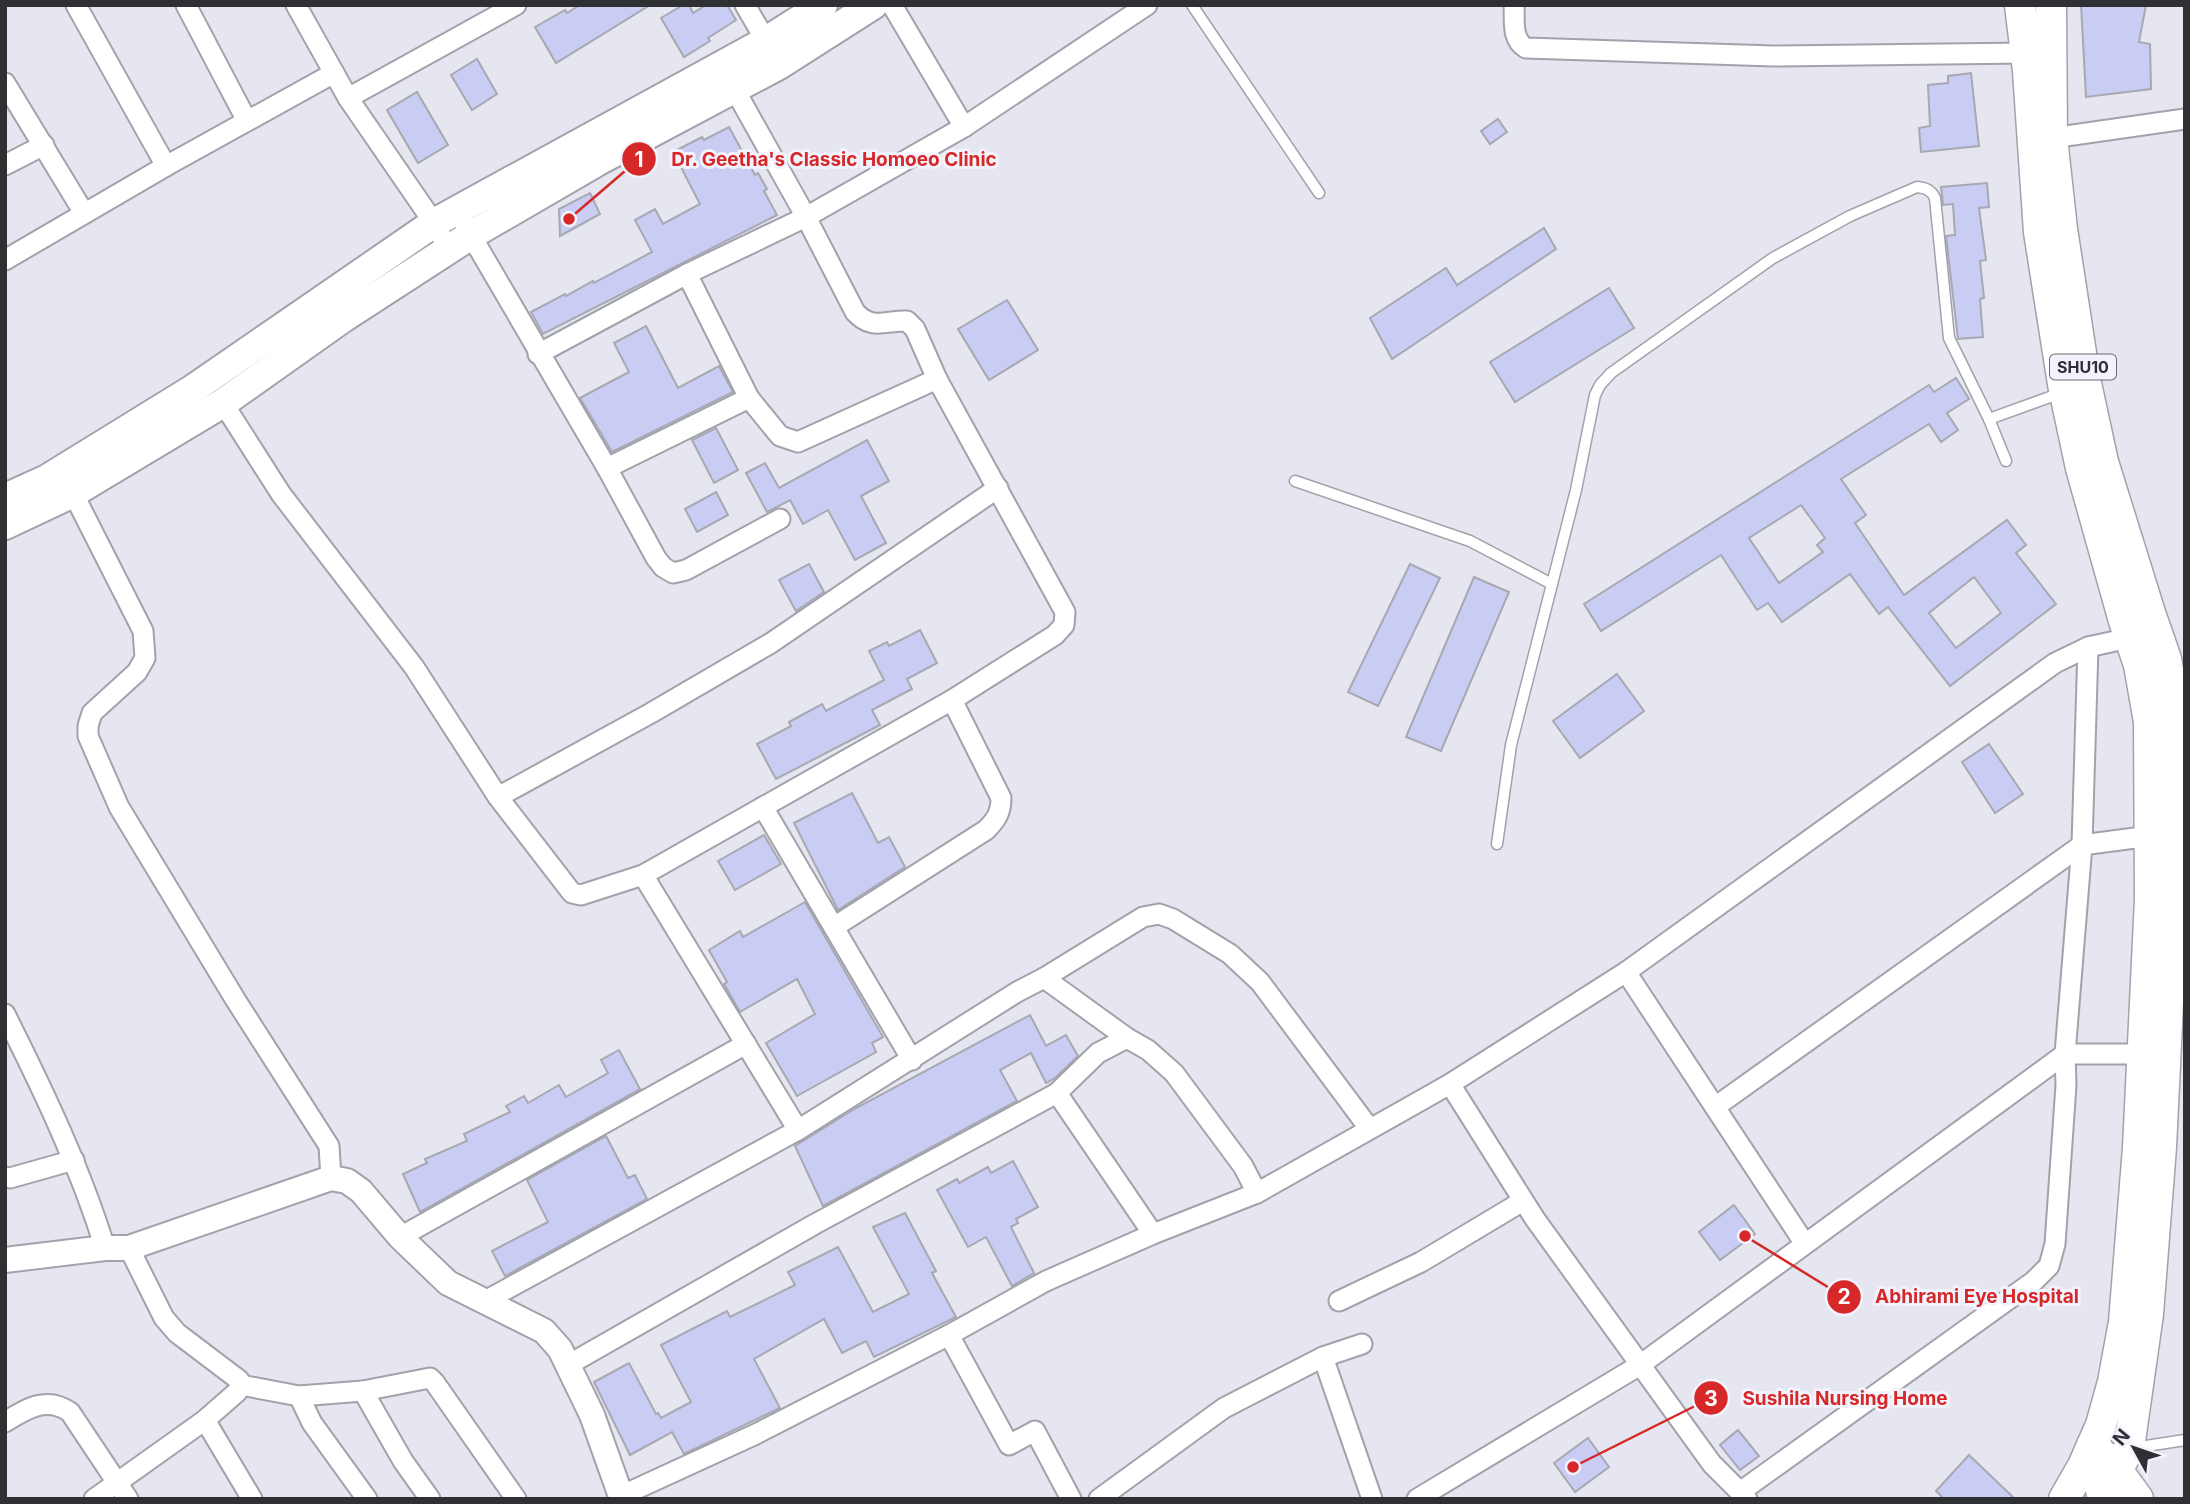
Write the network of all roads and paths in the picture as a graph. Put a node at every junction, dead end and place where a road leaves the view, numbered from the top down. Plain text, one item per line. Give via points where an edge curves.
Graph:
1 (76, 5) edge
2 (186, 5) edge
3 (296, 5) edge
4 (516, 5) edge
5 (745, 5) edge
6 (823, 5) edge
7 (873, 5) edge
8 (892, 5) edge
9 (1147, 5) edge
10 (1192, 5) edge
11 (1514, 5) edge
12 (2020, 5) edge
13 (2051, 5) edge
14 (765, 41) junction
15 (2026, 54) junction
16 (334, 73) junction
17 (5, 83) edge
18 (735, 90) junction
19 (348, 98) junction
20 (2185, 120) edge
21 (247, 121) junction
22 (964, 127) junction
23 (2052, 138) junction
24 (44, 145) junction
25 (5, 165) edge
26 (166, 166) junction
27 (1318, 193) dead end
28 (84, 213) junction
29 (445, 217) junction
30 (806, 217) junction
31 (460, 242) junction
32 (5, 260) edge
33 (687, 274) junction
34 (538, 354) junction
35 (937, 379) junction
36 (2064, 391) junction
37 (749, 398) junction
38 (223, 403) junction
39 (1989, 419) junction
40 (2006, 461) dead end
41 (607, 468) junction
42 (1295, 481) dead end
43 (998, 488) junction
44 (73, 493) junction
45 (5, 498) edge
46 (780, 519) dead end
47 (5, 525) edge
48 (1552, 584) junction
49 (2129, 638) junction
50 (2088, 648) junction
51 (952, 700) junction
52 (2171, 721) edge
53 (498, 797) junction
54 (764, 807) junction
55 (2150, 835) junction
56 (1497, 844) dead end
57 (2082, 845) junction
58 (643, 875) junction
59 (834, 927) junction
60 (1626, 972) junction
61 (1044, 978) junction
62 (5, 1014) edge
63 (1127, 1038) junction
64 (746, 1044) junction
65 (2065, 1054) junction
66 (2153, 1054) junction
67 (912, 1060) junction
68 (1450, 1084) junction
69 (1057, 1093) junction
70 (1715, 1107) junction
71 (1369, 1128) junction
72 (798, 1130) junction
73 (74, 1160) junction
74 (5, 1177) edge
75 (331, 1178) junction
76 (1256, 1193) junction
77 (1523, 1201) junction
78 (1153, 1234) junction
79 (400, 1237) junction
80 (1805, 1244) junction
81 (117, 1248) junction
82 (5, 1260) edge
83 (485, 1301) junction
84 (1339, 1301) dead end
85 (949, 1335) junction
86 (1362, 1344) dead end
87 (1323, 1357) junction
88 (568, 1365) junction
89 (1640, 1365) junction
90 (241, 1385) junction
91 (363, 1391) junction
92 (299, 1396) junction
93 (205, 1420) junction
94 (5, 1422) edge
95 (2185, 1440) edge
96 (2093, 1446) junction
97 (2111, 1483) edge
98 (123, 1491) edge
99 (1743, 1495) edge
100 (621, 1497) edge
101 (94, 1499) edge
102 (252, 1499) edge
103 (367, 1499) edge
104 (430, 1499) edge
105 (516, 1499) edge
106 (1071, 1499) edge
107 (1099, 1499) edge
108 (1372, 1499) edge
109 (1417, 1499) edge
110 (2064, 1499) edge
111 (2137, 1499) edge

1 - 26 street
2 - 21 street
3 - 16 street
4 - 19 street
5 - 14 street
6 - 14 main road
7 - 18 main road
8 - 22 street
9 - 22 street
10 - 27 lane
11 - 15 street via 1515,32 1527,48 1773,56
12 - 15 main road, SHU10
13 - 23 main road, SHU10
14 - 29 main road
15 - 36 main road, SHU10 via 2039,232
16 - 19 street
16 - 21 street
17 - 24 street
18 - 30 street
18 - 31 main road via 602,159
19 - 29 street
20 - 23 street
21 - 26 street
22 - 30 street
23 - 52 main road, SHU10 via 2070,290 2095,426 2166,659
24 - 25 street
24 - 28 street
26 - 28 street
28 - 32 street
29 - 31 street
29 - 31 street
29 - 45 main road via 194,389 47,479
30 - 33 street
30 - 35 street via 855,312 873,324 908,321
31 - 34 street
31 - 38 main road
33 - 34 street
33 - 37 street
34 - 41 street
35 - 37 street via 798,442 780,436
35 - 43 street
36 - 39 lane
36 - 49 main road, SHU10
37 - 41 street
38 - 44 main road
38 - 53 street via 281,494 414,667
39 - 40 lane
39 - 48 lane via 1949,338 1936,198 1917,187 1850,216 1773,258 1611,373 1595,395
41 - 46 street via 656,558 673,573
42 - 48 lane via 1470,541
43 - 51 street via 1065,612 1064,625
43 - 53 street via 771,643
44 - 47 main road
44 - 75 street via 143,631 145,658 137,672 92,713 88,736 119,807 329,1146
48 - 56 lane via 1511,744
49 - 50 street
49 - 52 main road, SHU10
50 - 57 street
50 - 60 street via 2055,663
51 - 54 street
51 - 59 street via 1001,798 997,818 986,830
52 - 55 main road, SHU10
52 - 66 main road, SHU10 via 2173,900
53 - 58 street via 572,893 581,895
54 - 58 street
54 - 59 street
55 - 57 street
55 - 66 main road, SHU10
57 - 65 street
57 - 70 street
58 - 64 street
59 - 67 street
60 - 68 street
60 - 70 street
61 - 63 street
61 - 67 street
61 - 71 street via 1143,917 1159,914 1173,919 1230,954 1260,982
62 - 73 street
63 - 69 street via 1098,1053
63 - 76 street via 1174,1073 1243,1166
64 - 72 street
64 - 79 street
65 - 66 street
65 - 80 street
65 - 99 street via 2055,1244 2049,1266
66 - 96 main road, SHU10 via 2138,1149 2124,1322 2113,1382
66 - 97 main road, SHU10 via 2161,1147 2148,1314
67 - 72 street
68 - 71 street
68 - 77 street
69 - 78 street
69 - 88 street via 814,1224
70 - 80 street
71 - 76 street
72 - 83 street
73 - 74 street
73 - 81 street
75 - 79 street via 347,1181 361,1191
75 - 81 street
76 - 78 street
77 - 84 street via 1421,1262
77 - 89 street
78 - 85 street via 1046,1281
79 - 83 street via 447,1283
80 - 89 street
81 - 82 street
81 - 90 street via 177,1333
83 - 88 street via 544,1331 561,1349
85 - 100 street
85 - 106 street via 1009,1445 1035,1432
86 - 87 street
87 - 107 street via 1224,1408
87 - 108 street
88 - 100 street via 592,1415
89 - 99 street via 1712,1464
89 - 109 street
90 - 92 street
90 - 93 street
91 - 92 street
91 - 104 street
91 - 105 street via 430,1378
92 - 103 street via 312,1423
93 - 98 street
93 - 102 street
94 - 98 street via 21,1412 60,1405 70,1412
95 - 97 lane
96 - 97 highway
96 - 110 main road, SHU10
97 - 111 highway
98 - 101 street

